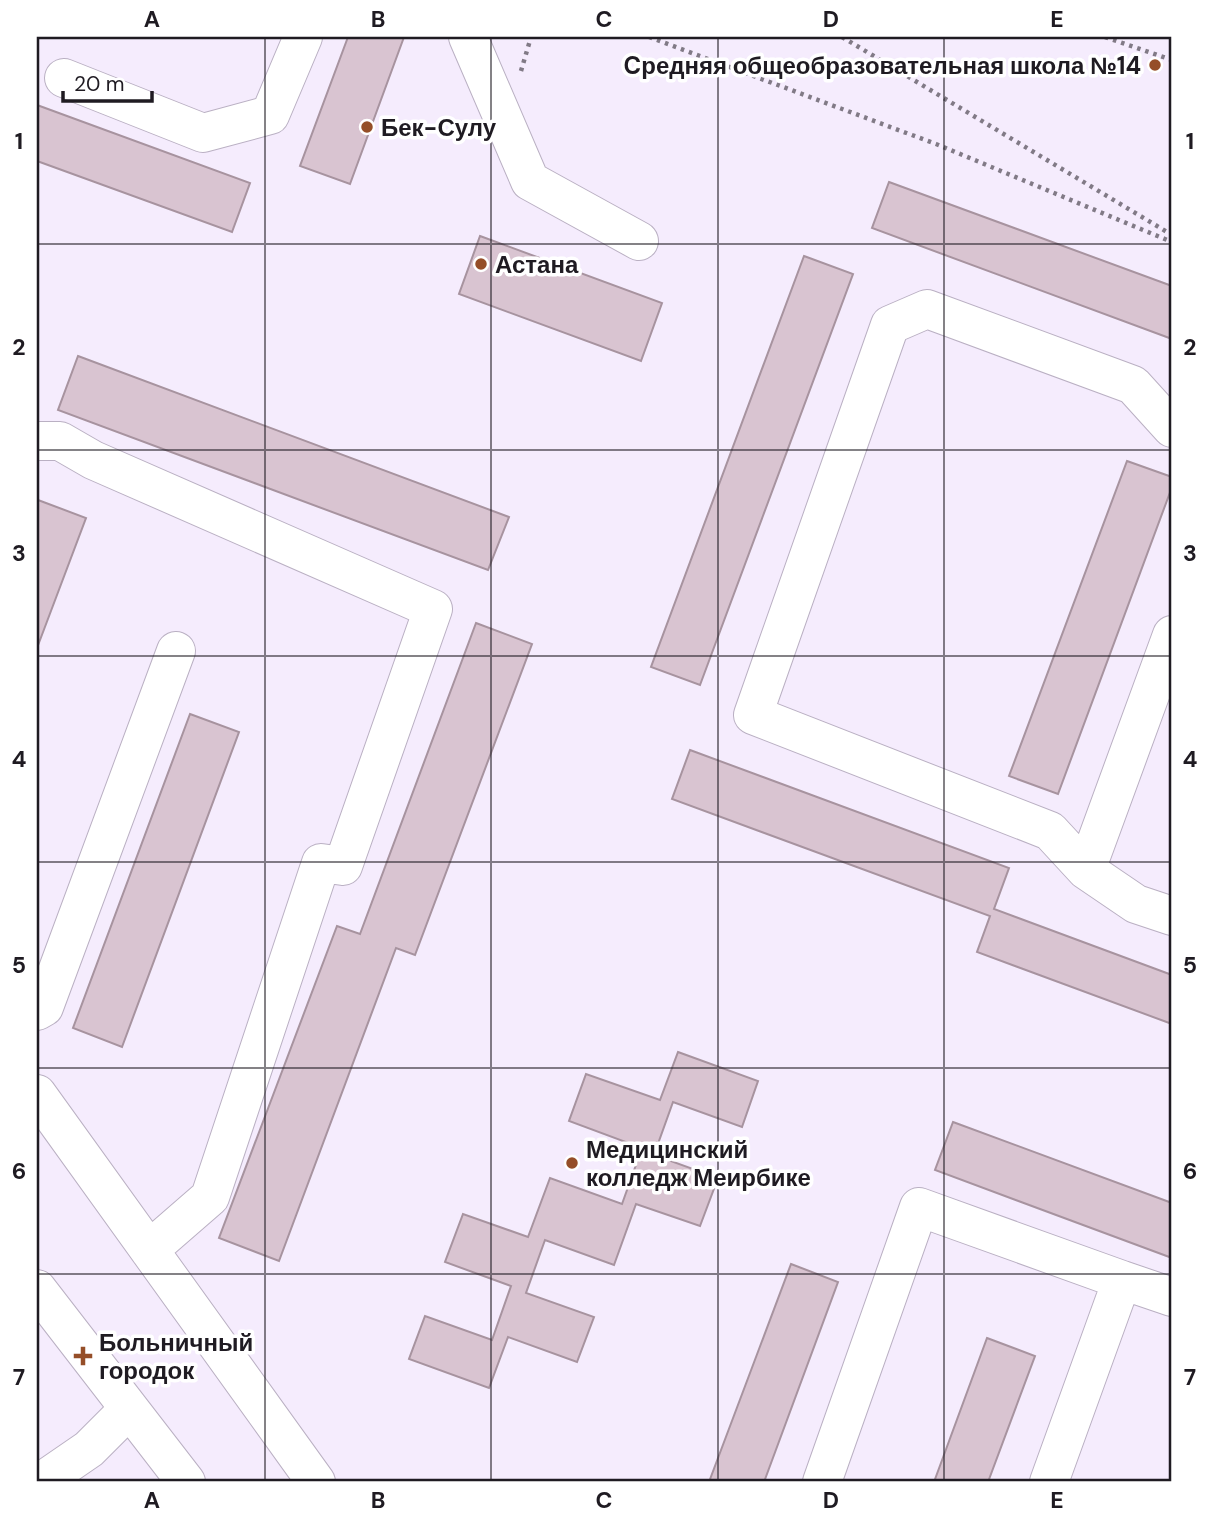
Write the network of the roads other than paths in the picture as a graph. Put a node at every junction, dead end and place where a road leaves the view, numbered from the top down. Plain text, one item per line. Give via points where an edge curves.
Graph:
1 (303, 37) edge
2 (468, 37) edge
3 (64, 78) dead end
4 (639, 241) dead end
5 (1172, 428) edge
6 (37, 441) edge
7 (1172, 635) edge
8 (176, 651) dead end
9 (1086, 870) junction
10 (1172, 916) edge
11 (37, 1011) edge
12 (37, 1094) edge
13 (149, 1250) junction
14 (1122, 1280) junction
15 (37, 1289) edge
16 (1172, 1297) edge
17 (128, 1409) junction
18 (41, 1482) edge
19 (186, 1482) edge
20 (316, 1482) edge
21 (822, 1482) edge
22 (1049, 1482) edge

1 - 3 street via 270,115 204,132
2 - 4 street via 530,181
5 - 9 street via 1133,385 927,309 890,325 753,715 1049,831
6 - 13 street via 60,441 93,460 433,609 342,866 321,863 210,1197
7 - 9 street
8 - 11 street via 44,1007
9 - 10 street via 1136,904
12 - 13 street
13 - 20 street
14 - 16 street
14 - 21 street via 919,1207
14 - 22 street
15 - 17 street
17 - 18 street via 89,1449
17 - 19 street

